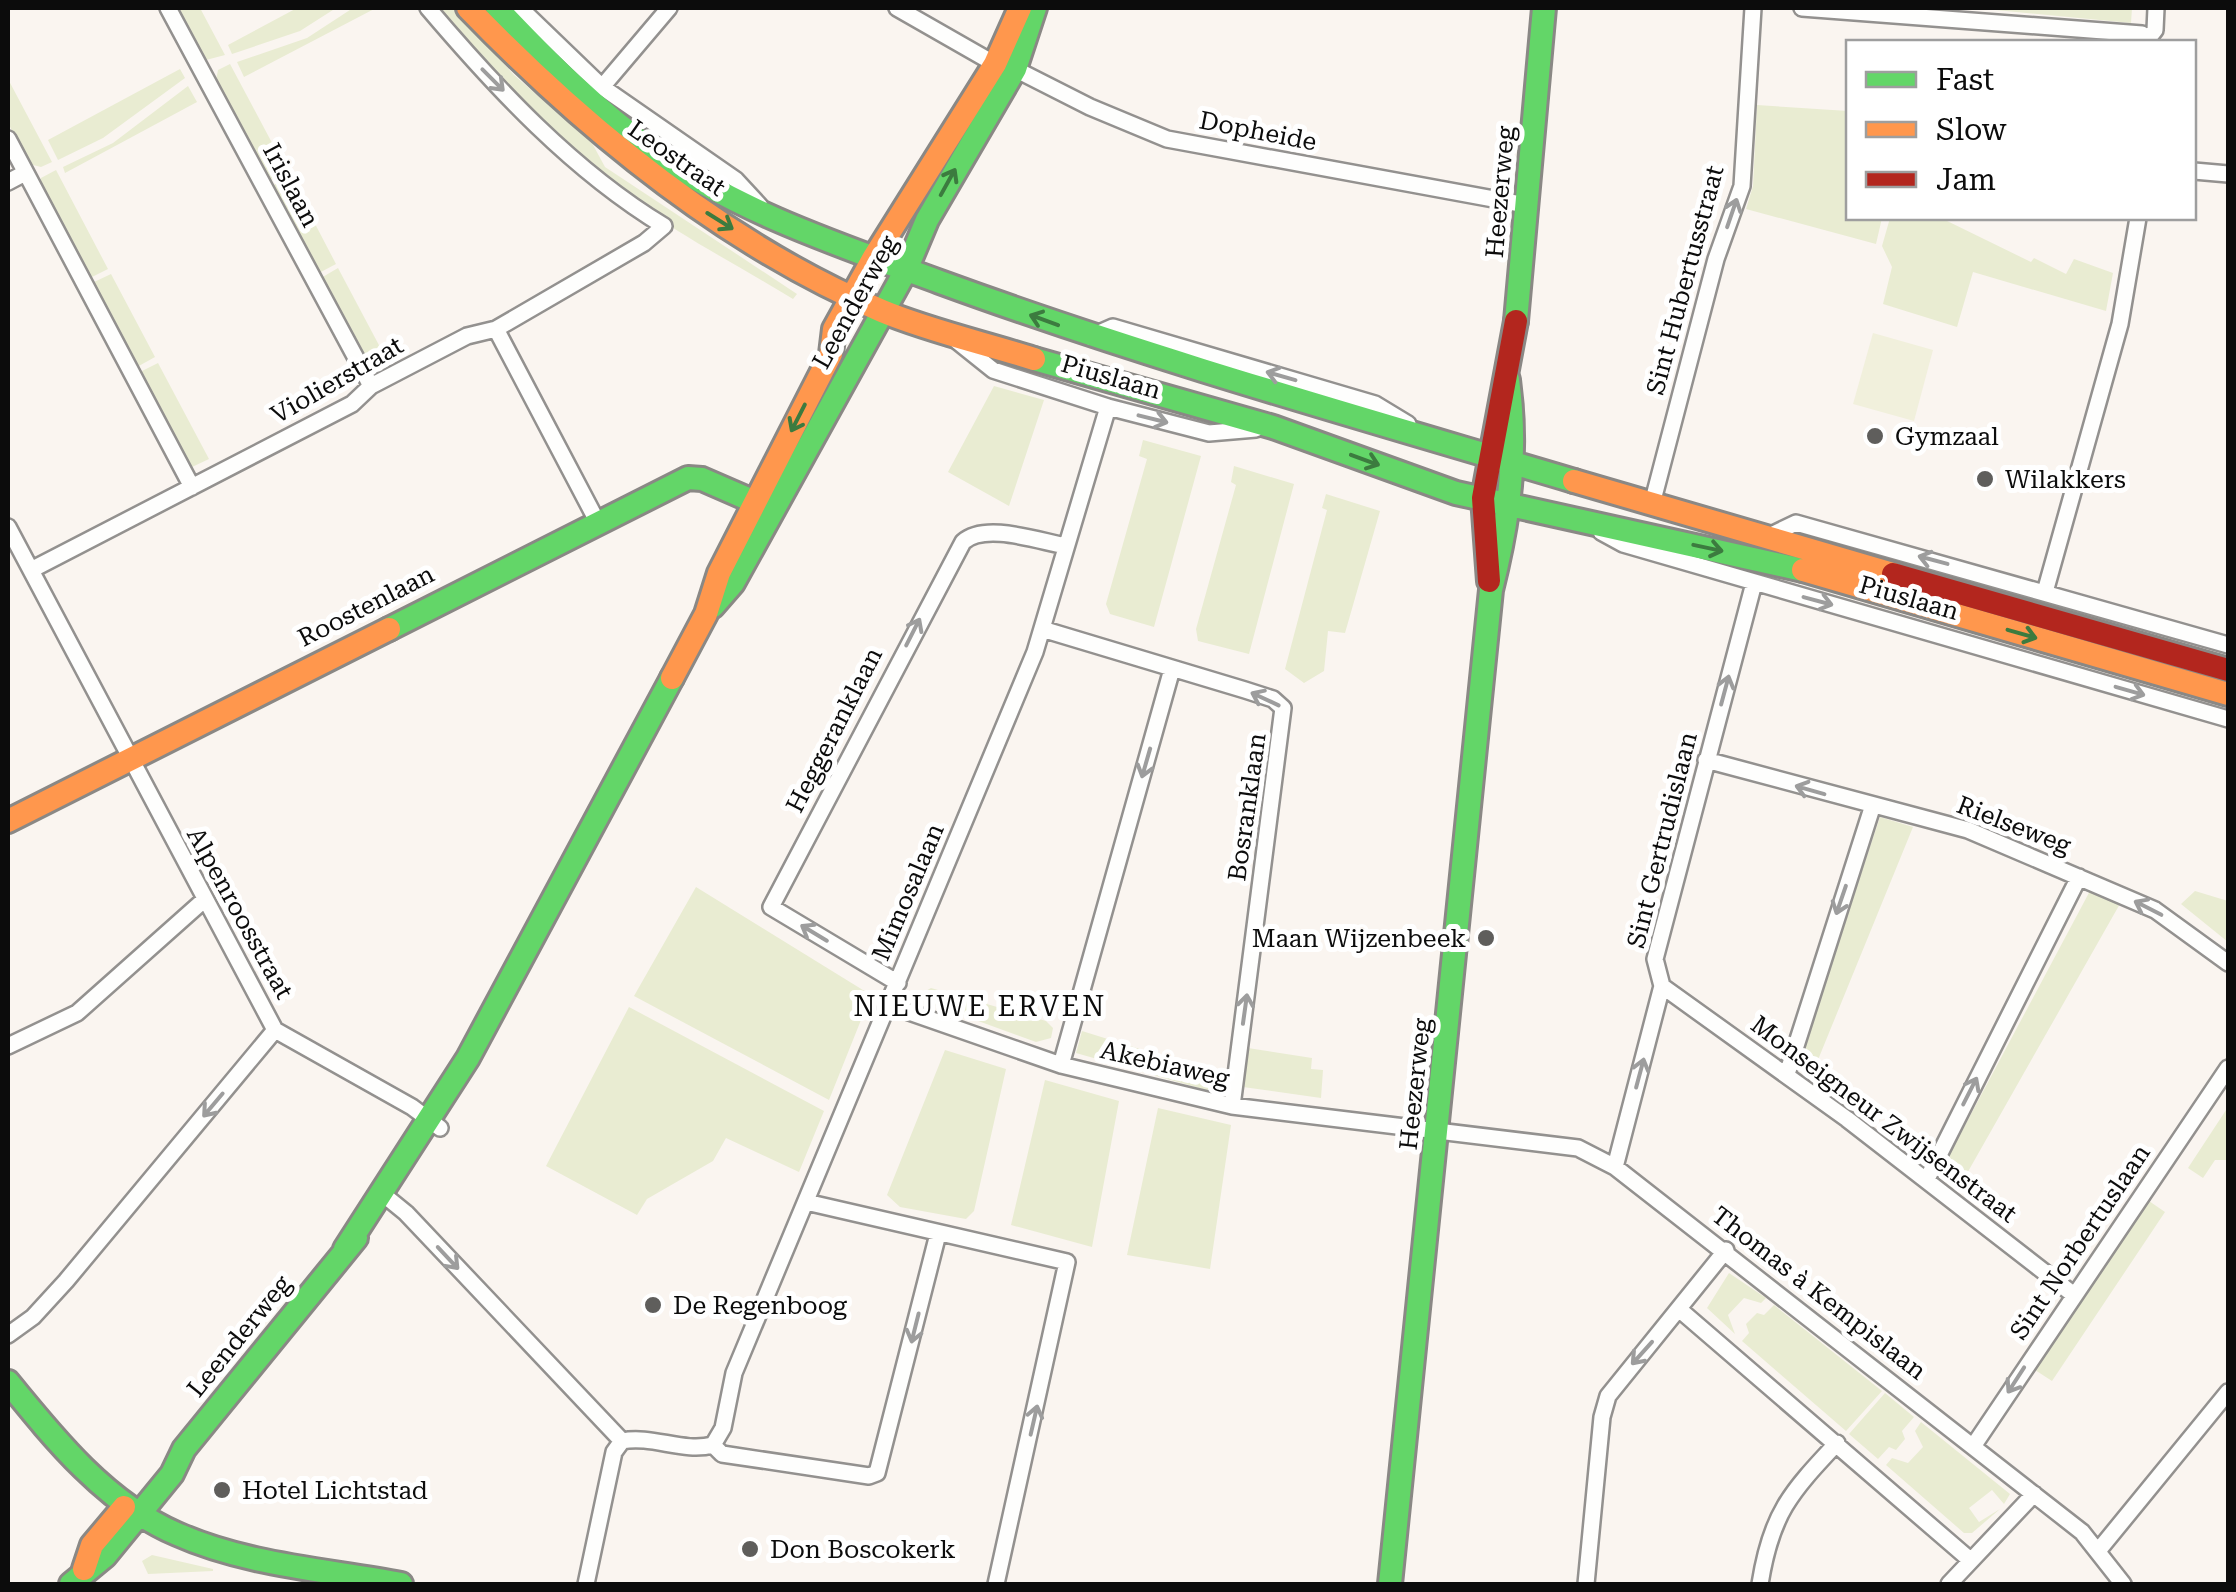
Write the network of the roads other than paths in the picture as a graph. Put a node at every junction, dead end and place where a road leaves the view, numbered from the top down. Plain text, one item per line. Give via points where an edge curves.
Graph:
1 (168, 8) edge
2 (428, 8) edge
3 (468, 8) edge
4 (497, 8) edge
5 (520, 8) edge
6 (670, 8) edge
7 (897, 8) edge
8 (1020, 8) edge
9 (1036, 8) edge
10 (1544, 8) edge
11 (1753, 8) edge
12 (1802, 8) edge
13 (2156, 8) edge
14 (1954, 14) edge
15 (2148, 40) edge
16 (2150, 40) edge
17 (1005, 66) junction
18 (602, 87) junction
19 (8, 139) edge
20 (2196, 171) edge
21 (25, 173) junction
22 (2228, 174) edge
23 (8, 182) edge
24 (1526, 206) junction
25 (769, 216) junction
26 (2138, 220) edge
27 (874, 258) junction
28 (906, 270) junction
29 (850, 298) junction
30 (884, 312) junction
31 (496, 329) junction
32 (947, 333) junction
33 (1508, 380) junction
34 (371, 386) junction
35 (1108, 407) junction
36 (1273, 428) junction
37 (1490, 454) junction
38 (1517, 462) junction
39 (192, 487) junction
40 (1484, 498) junction
41 (755, 502) junction
42 (1511, 504) junction
43 (1652, 504) junction
44 (1579, 520) junction
45 (597, 521) junction
46 (8, 529) edge
47 (1766, 538) junction
48 (1066, 546) junction
49 (31, 570) junction
50 (1754, 583) junction
51 (1490, 590) junction
52 (2045, 592) junction
53 (706, 614) junction
54 (1042, 629) junction
55 (2228, 645) edge
56 (1172, 668) junction
57 (2228, 670) edge
58 (2228, 694) edge
59 (2228, 719) edge
60 (126, 757) junction
61 (1706, 760) junction
62 (1872, 808) junction
63 (8, 820) edge
64 (2080, 877) junction
65 (204, 900) junction
66 (2228, 963) edge
67 (898, 983) junction
68 (1662, 986) junction
69 (889, 1005) junction
70 (275, 1030) junction
71 (8, 1046) edge
72 (1061, 1065) junction
73 (2228, 1068) edge
74 (1787, 1074) junction
75 (1232, 1106) junction
76 (432, 1124) junction
77 (1438, 1132) junction
78 (1615, 1167) junction
79 (1927, 1178) junction
80 (386, 1196) junction
81 (806, 1202) junction
82 (938, 1234) junction
83 (1726, 1250) junction
84 (2074, 1295) junction
85 (1680, 1310) junction
86 (8, 1335) edge
87 (8, 1382) edge
88 (2228, 1392) edge
89 (622, 1441) junction
90 (1837, 1443) junction
91 (713, 1444) junction
92 (1974, 1445) junction
93 (2034, 1494) junction
94 (134, 1508) junction
95 (2098, 1551) junction
96 (1969, 1559) junction
97 (78, 1577) edge
98 (400, 1584) edge
99 (586, 1584) edge
100 (996, 1584) edge
101 (1390, 1584) edge
102 (1586, 1584) edge
103 (1760, 1584) edge
104 (1948, 1584) edge
105 (2123, 1584) edge

1 - 34 street, Irislaan
2 -> 31 street, Violierstraat via 484,73 588,172 664,226
3 -> 29 main road, Leostraat via 549,91 639,166
4 - 25 main road, Leostraat via 552,66 653,151
5 - 18 street, Leostraat
6 - 18 street
7 - 17 street, Dopheide
8 - 17 main road, Leenderweg
9 - 17 main road, Leenderweg
10 - 24 main road, Heezerweg
43 -> 11 street, Sint Hubertusstraat via 1716,259 1742,186
12 - 14 street
13 - 16 street
14 - 15 street via 2142,34
17 - 24 street, Dopheide via 1167,138
17 - 27 main road, Leenderweg
28 -> 17 main road, Leenderweg
18 - 25 street, Leostraat via 736,180
19 - 21 street
20 - 22 street
21 - 23 street
21 - 39 street
24 - 33 main road, Heezerweg
25 - 27 main road, Leostraat
26 - 52 street via 2129,286
27 - 28 main road, Leostraat
27 - 29 main road, Leenderweg
28 - 30 main road, Leenderweg
37 -> 28 main road, Piuslaan via 1090,337
29 - 30 main road, Leostraat
29 -> 41 main road, Leenderweg via 834,329 831,354
30 - 32 main road, Piuslaan
30 - 53 main road, Leenderweg via 734,583
31 - 34 street, Violierstraat via 468,336
31 - 45 street
32 - 35 street, Piuslaan via 993,370
32 - 36 main road, Piuslaan
33 - 37 main road, Heezerweg
33 - 38 main road, Heezerweg
34 - 39 street, Violierstraat via 352,404
35 -> 36 street, Piuslaan via 1209,433
35 - 48 street, Mimosalaan
36 -> 40 main road, Piuslaan
37 - 38 main road, Piuslaan
37 - 40 main road, Heezerweg
38 - 42 main road, Heezerweg
38 - 43 main road, Piuslaan
39 - 49 street, Violierstraat
40 - 42 main road, Piuslaan
40 - 51 main road, Heezerweg
41 - 45 main road, Roostenlaan via 688,478
41 - 53 main road, Leenderweg via 718,572
42 - 44 main road, Piuslaan
42 - 51 main road, Heezerweg
43 - 47 main road, Piuslaan
44 - 50 street, Piuslaan via 1624,544
44 -> 58 main road, Piuslaan via 1770,561
45 - 60 main road, Roostenlaan
46 - 49 street, Alpenroosstraat
52 -> 47 street, Piuslaan via 1796,523
47 - 57 main road, Piuslaan
48 - 54 street, Mimosalaan
67 -> 48 street, Heggeranklaan via 771,907 962,542 986,533
49 - 60 street, Alpenroosstraat
50 -> 59 street, Piuslaan
61 -> 50 street, Sint Gertrudislaan
51 - 77 main road, Heezerweg
52 - 55 street, Piuslaan
53 - 76 main road, Leenderweg via 468,1058 460,1094
54 - 56 street, Bosranklaan
54 - 67 street, Mimosalaan
56 -> 72 street
75 -> 56 street, Bosranklaan via 1285,718 1272,699
60 - 63 main road, Roostenlaan
60 - 65 street, Alpenroosstraat
62 -> 61 street, Rielseweg
61 - 68 street, Sint Gertrudislaan via 1655,960
62 - 64 street, Rielseweg via 1968,830
62 -> 74 street
66 -> 64 street, Rielseweg via 2155,910
79 -> 64 street
65 - 70 street, Alpenroosstraat
65 - 71 street via 77,1012
67 - 69 street, Mimosalaan
68 - 74 street, Monseigneur Zwijsenstraat
78 -> 68 street, Sint Gertrudislaan
69 - 72 street, Akebiaweg
69 - 81 street, Mimosalaan
70 - 76 street, Alpenroosstraat
70 -> 86 street via 66,1281
72 - 75 street, Akebiaweg
73 - 84 street, Sint Norbertuslaan
74 - 79 street, Monseigneur Zwijsenstraat
75 - 77 street, Akebiaweg
76 - 80 main road, Leenderweg
77 - 78 street, Thomas à Kempislaan via 1553,1142
77 - 101 main road, Heezerweg
78 - 83 street, Thomas à Kempislaan
79 - 84 street, Monseigneur Zwijsenstraat
80 -> 89 street
80 - 94 main road, Leenderweg via 178,1458 172,1474
81 - 82 street
81 - 91 street, Mimosalaan via 734,1373 724,1428
82 -> 91 street via 878,1472 869,1476 722,1454
100 -> 82 street via 1067,1262
83 - 85 street
83 - 92 street, Thomas à Kempislaan
84 -> 92 street, Sint Norbertuslaan
85 - 90 street
85 -> 102 street via 1608,1396
87 - 94 main road via 47,1431
88 - 95 street
89 - 91 street
89 - 99 street via 614,1452
90 - 96 street
90 - 103 street via 1787,1496
92 - 93 street, Thomas à Kempislaan
93 - 95 street, Thomas à Kempislaan
93 - 96 street
94 - 97 main road, Leenderweg via 105,1556
94 - 98 main road via 204,1545
95 - 105 street, Thomas à Kempislaan
96 - 104 street

